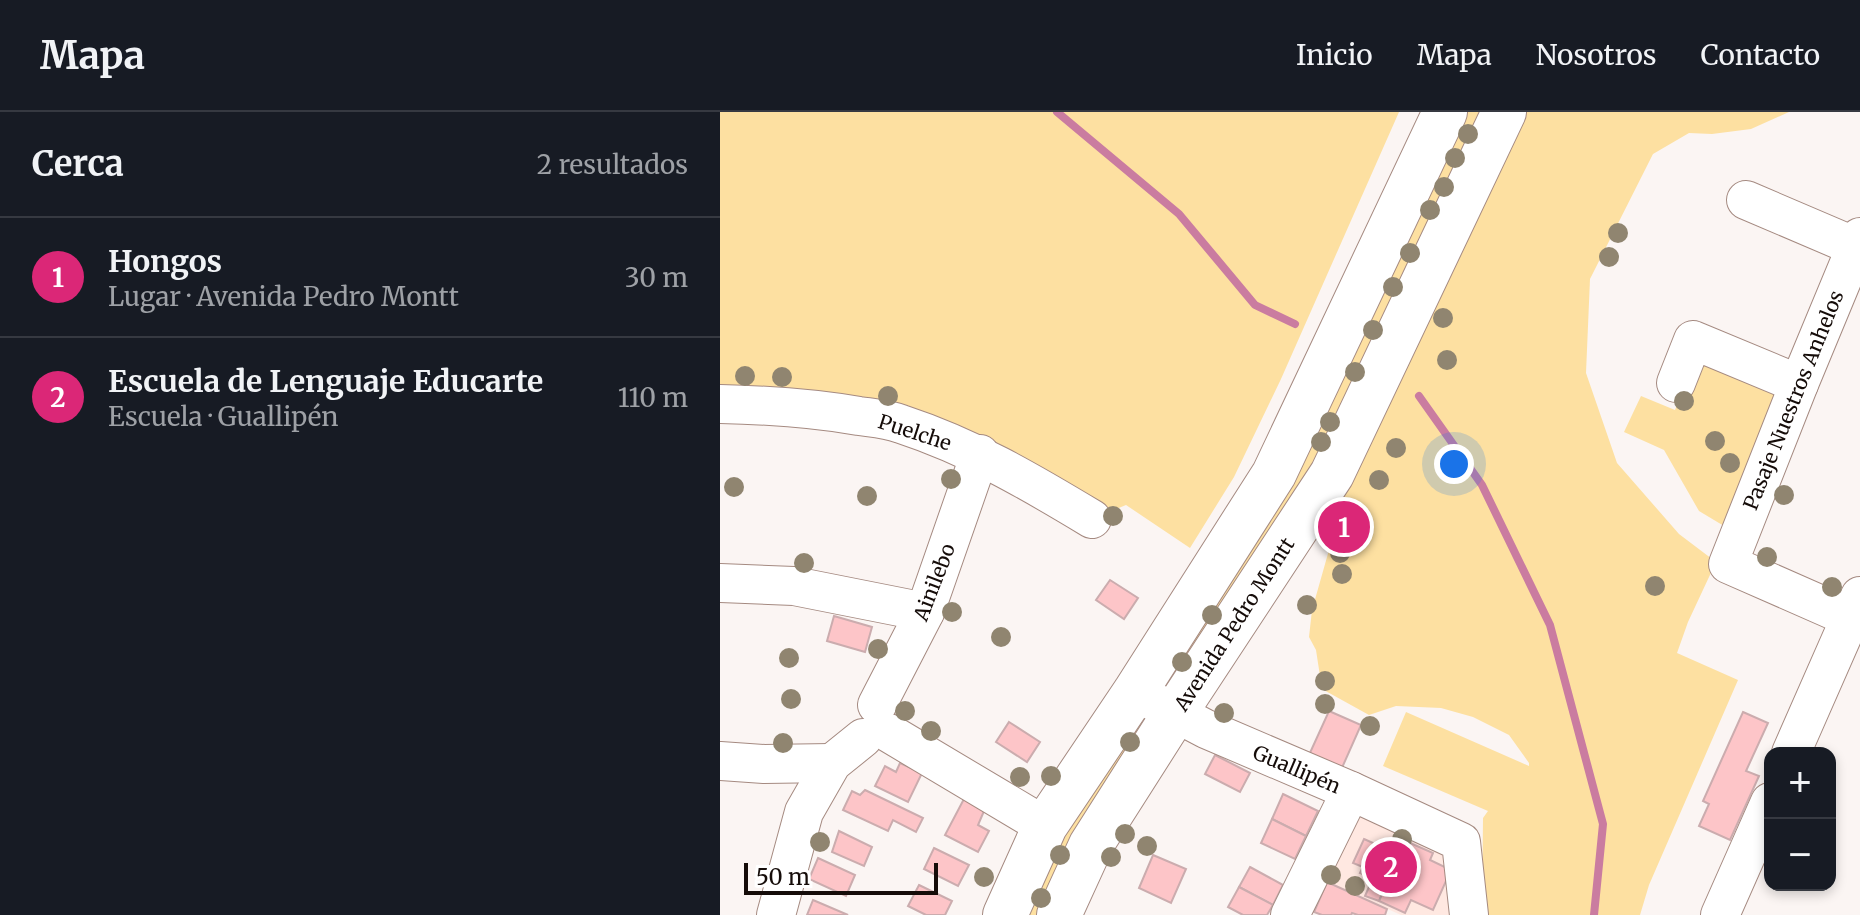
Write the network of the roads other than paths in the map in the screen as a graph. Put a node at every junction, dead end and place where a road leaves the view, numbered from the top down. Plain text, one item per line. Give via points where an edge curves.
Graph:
1 (1445, 112) edge
2 (1504, 112) edge
3 (1746, 200) dead end
4 (1858, 242) edge
5 (1676, 383) dead end
6 (1799, 384) junction
7 (720, 404) edge
8 (980, 454) junction
9 (1092, 519) dead end
10 (720, 583) edge
11 (925, 612) junction
12 (1857, 612) edge
13 (1135, 692) junction
14 (1175, 713) junction
15 (876, 725) junction
16 (1794, 747) edge
17 (720, 761) edge
18 (832, 763) junction
19 (764, 764) junction
20 (1351, 791) junction
21 (804, 812) junction
22 (1764, 816) edge
23 (1045, 826) junction
24 (776, 915) edge
25 (1005, 915) edge
26 (1059, 915) edge
27 (1290, 915) edge
28 (1469, 915) edge
29 (1720, 915) edge

1 - 13 main road via 1274,474
2 - 14 main road, Avenida Pedro Montt via 1332,474
3 - 4 street
4 - 6 street, Pasaje Nuestros Anhelos
5 - 6 street via 1693,340
6 - 12 street, Pasaje Nuestros Anhelos via 1728,564
7 - 8 street, Puelche via 823,410 899,423
8 - 9 street, Puelche
8 - 11 street, Ainilebo
10 - 11 street via 794,586
11 - 15 street, Ainilebo
12 - 16 street
13 - 14 street, Guallipén
13 - 23 main road
14 - 20 street, Guallipén
14 - 26 main road, Avenida Pedro Montt via 1091,845
15 - 18 street, Ainilebo
15 - 23 street
17 - 19 street
18 - 19 street
18 - 21 street, Ainilebo
19 - 21 street
20 - 27 street
20 - 28 street, Guallipén via 1461,842
21 - 24 street, Ainilebo
22 - 29 street
23 - 25 main road

